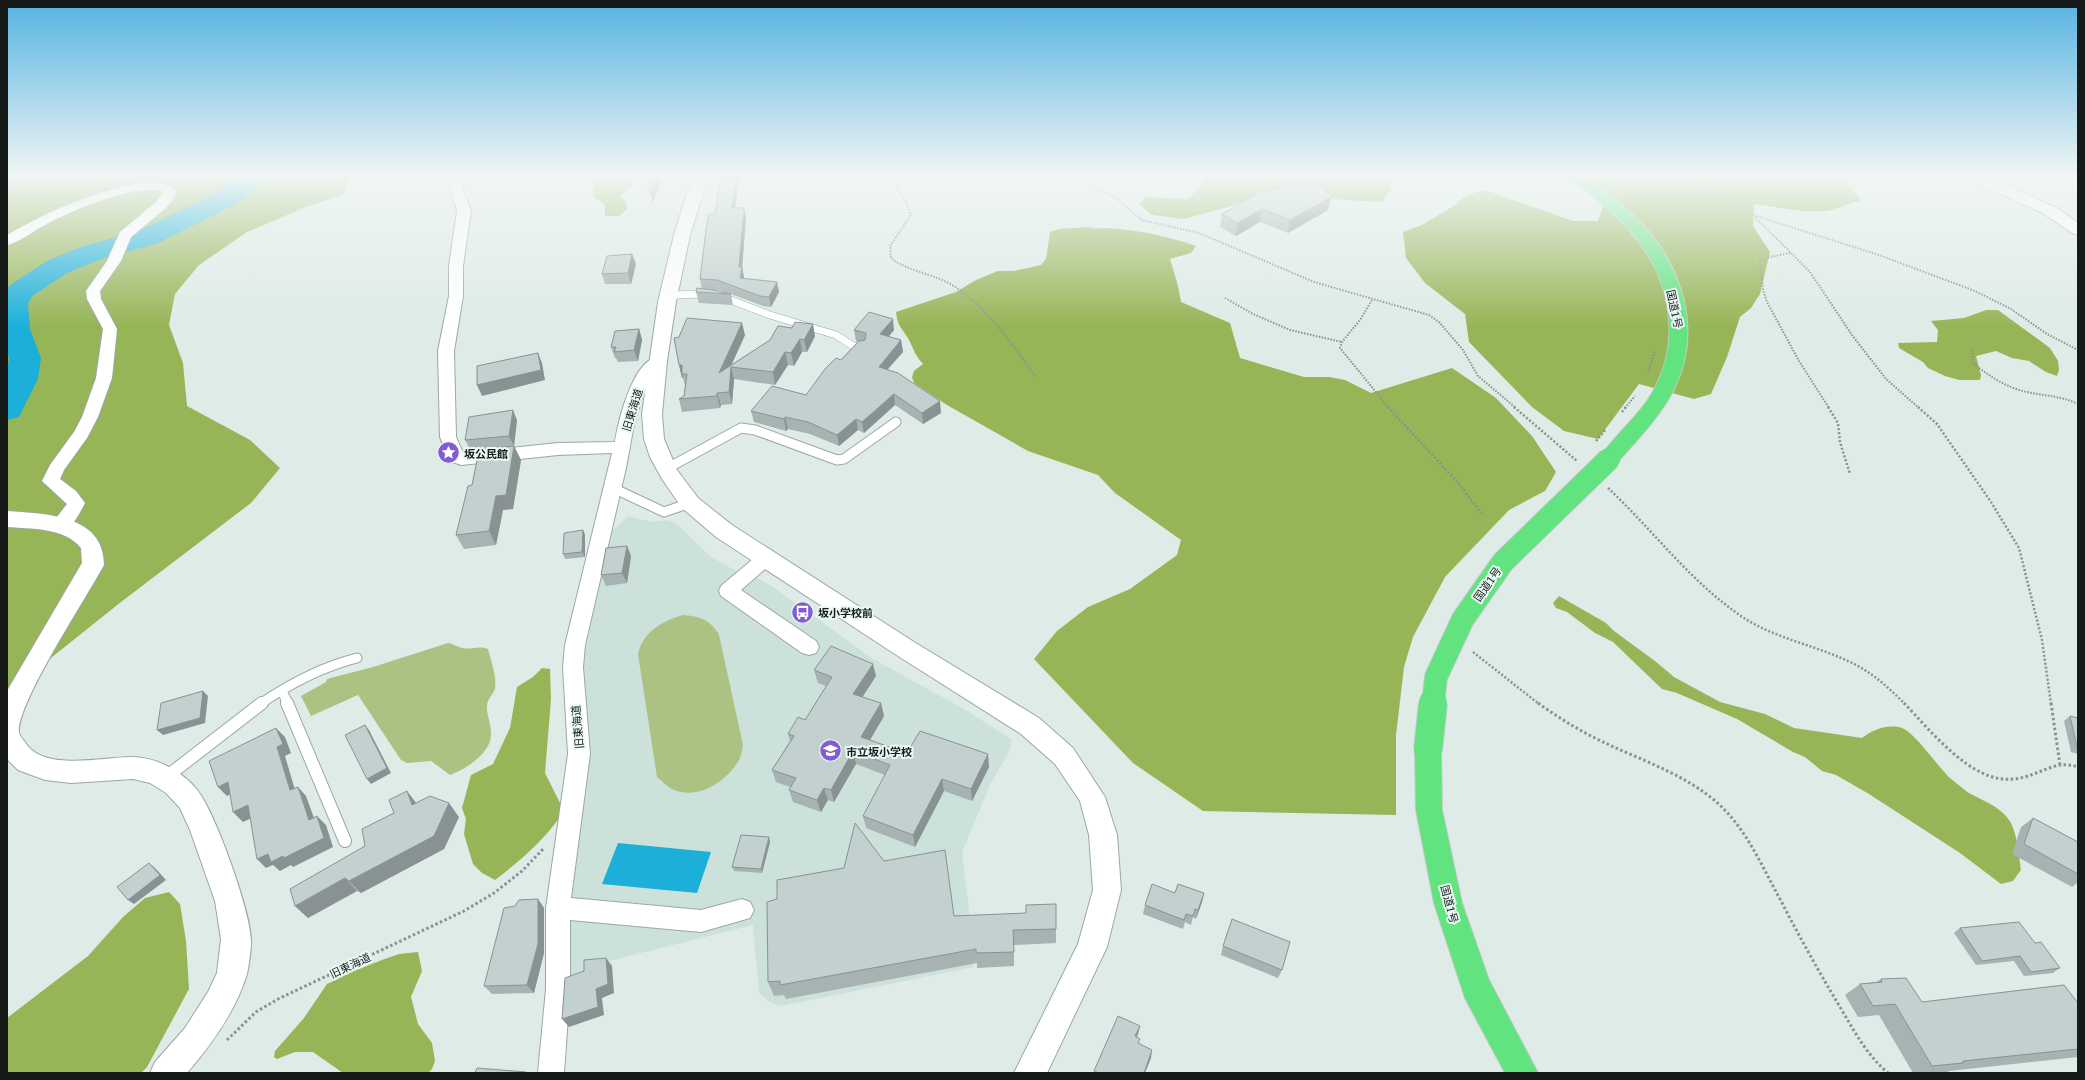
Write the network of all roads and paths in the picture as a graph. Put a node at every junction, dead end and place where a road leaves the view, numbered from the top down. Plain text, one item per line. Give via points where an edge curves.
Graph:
1 (34, 225) edge
2 (137, 225) edge
3 (462, 225) edge
4 (685, 225) edge
5 (905, 225) edge
6 (1632, 225) edge
7 (1763, 225) edge
8 (1779, 225) edge
9 (7, 241) edge
10 (1790, 253) junction
11 (669, 295) junction
12 (1225, 298) dead end
13 (1372, 300) dead end
14 (1342, 342) junction
15 (1656, 346) dead end
16 (863, 348) edge
17 (1972, 350) dead end
18 (2078, 350) edge
19 (658, 361) junction
20 (1036, 377) dead end
21 (1646, 379) dead end
22 (1639, 392) dead end
23 (2078, 404) edge
24 (1619, 416) dead end
25 (896, 422) dead end
26 (1609, 427) dead end
27 (621, 447) junction
28 (1601, 451) junction
29 (1583, 455) dead end
30 (1572, 466) dead end
31 (666, 469) junction
32 (1850, 474) dead end
33 (613, 488) junction
34 (690, 503) junction
35 (1482, 513) dead end
36 (7, 519) edge
37 (59, 526) junction
38 (766, 558) junction
39 (808, 647) dead end
40 (1472, 652) dead end
41 (357, 658) dead end
42 (282, 691) junction
43 (7, 734) edge
44 (2060, 765) dead end
45 (164, 779) junction
46 (346, 841) dead end
47 (548, 844) dead end
48 (558, 908) junction
49 (742, 910) dead end
50 (224, 1043) dead end
51 (166, 1073) edge
52 (552, 1073) edge
53 (1030, 1073) edge
54 (1522, 1073) edge
55 (1888, 1073) edge

1 - 9 street
2 - 37 street via 125,235 114,261 94,291 94,299 110,329 104,378 90,417 51,481 70,495 76,503
3 - 27 street via 457,260 456,296 446,350 448,436 456,457 461,459 558,449
4 - 11 street
5 - 20 path via 890,246 891,258 913,272 954,286 965,294 1010,342
6 - 28 highway, 国道1号 via 1644,237 1666,272 1681,325 1679,352 1666,386 1652,408
7 - 10 path
8 - 18 path via 1878,254 1958,285 2007,306
10 - 32 path via 1760,259 1763,290 1787,340 1838,423 1840,442
10 - 44 path via 1810,272 1852,335 1886,379 1937,424 1991,502 2018,548 2042,640
11 - 16 lane via 718,295 770,315 836,335 854,346
11 - 19 street
12 - 14 path via 1290,330
13 - 14 path
14 - 35 path via 1340,348 1360,374
15 - 21 path
17 - 23 path via 1973,363 2007,385 2025,392
19 - 27 street, 旧東海道 via 642,378
19 - 31 street via 652,414 654,439
22 - 24 path
25 - 31 lane via 844,460 837,460 755,430 741,428
26 - 28 path
27 - 33 street, 旧東海道
28 - 54 highway, 国道1号, bridge via 1503,562 1463,619 1436,677 1428,750 1430,810 1448,903 1476,987
29 - 30 path
31 - 34 street
33 - 34 lane via 664,512
33 - 48 street, 旧東海道 via 575,645 573,667 579,754
34 - 38 street via 724,531
36 - 37 street
37 - 43 street via 82,535 91,546 93,565 22,685 9,714
38 - 39 street via 728,592
38 - 53 street via 1030,726 1064,756 1092,796 1103,835 1107,890 1092,946
40 - 55 path via 1552,712 1587,734 1689,784 1727,811 1754,853 1861,1043
41 - 42 lane via 320,669
42 - 45 lane
42 - 46 lane
43 - 45 street via 17,753 27,762 45,769 71,772 133,768 156,773
45 - 51 street via 175,785 189,800 203,828 229,901 236,939 232,974 219,1003 196,1039
47 - 50 path, 旧東海道 via 517,875 494,893 464,911 278,999 256,1012
48 - 49 street via 701,921
48 - 52 street, 旧東海道 via 558,989

